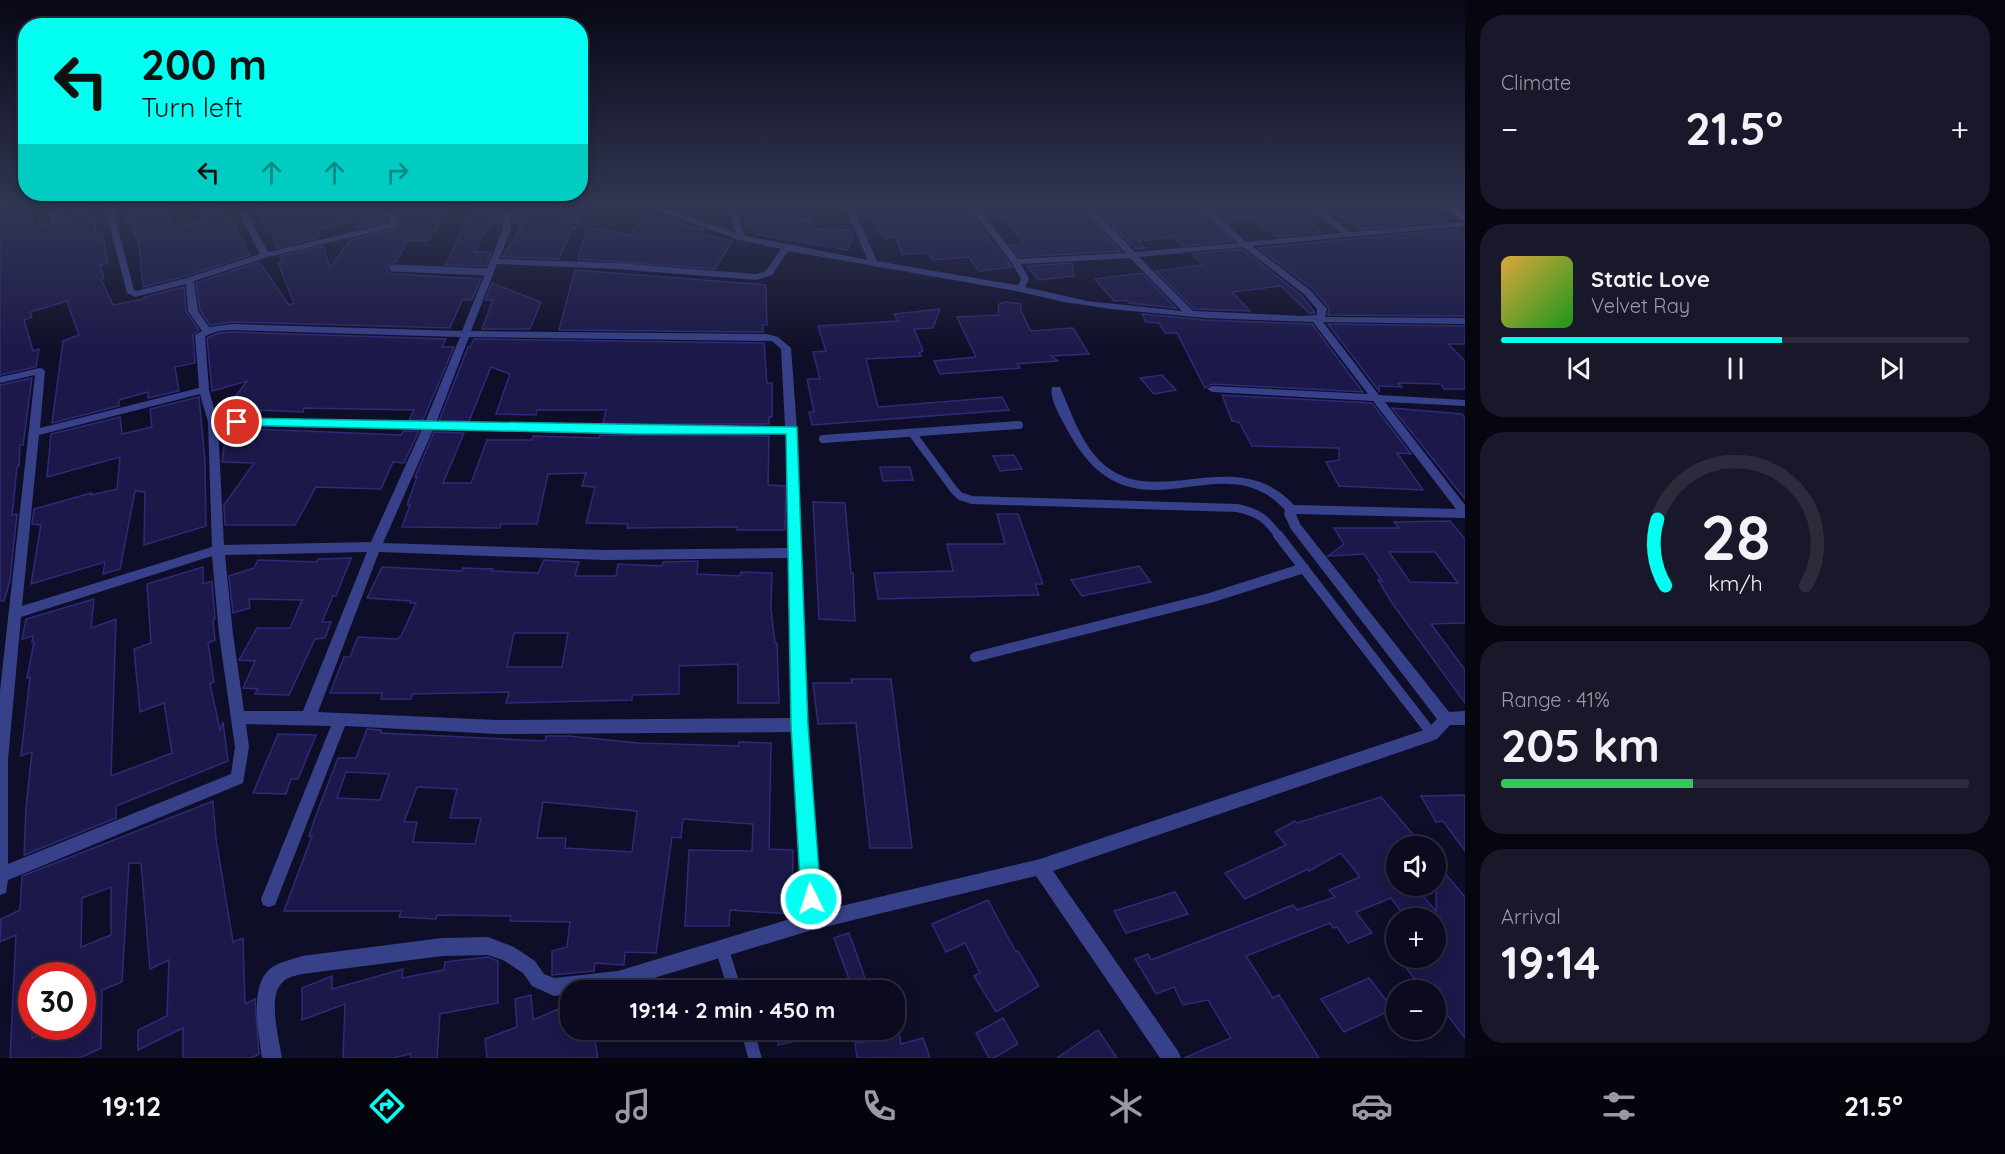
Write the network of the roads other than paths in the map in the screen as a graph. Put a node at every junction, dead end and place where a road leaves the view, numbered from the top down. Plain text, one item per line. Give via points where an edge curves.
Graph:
1 (121, 254) edge
2 (496, 254) edge
3 (782, 254) edge
4 (822, 254) edge
5 (870, 254) edge
6 (1010, 254) edge
7 (1139, 254) edge
8 (1257, 254) edge
9 (265, 255) edge
10 (1132, 255) junction
11 (873, 262) junction
12 (1016, 262) junction
13 (492, 266) junction
14 (393, 268) dead end
15 (190, 280) junction
16 (1017, 288) junction
17 (1190, 314) junction
18 (1316, 320) junction
19 (1465, 321) edge
20 (208, 332) junction
21 (464, 334) junction
22 (0, 380) edge
23 (1212, 388) dead end
24 (1056, 389) dead end
25 (204, 390) junction
26 (1377, 399) junction
27 (1465, 403) edge
28 (213, 422) junction
29 (1019, 425) dead end
30 (429, 426) junction
31 (792, 430) junction
32 (36, 432) junction
33 (912, 433) junction
34 (823, 439) dead end
35 (1291, 509) junction
36 (1465, 514) edge
37 (375, 547) junction
38 (218, 550) junction
39 (796, 553) junction
40 (1304, 568) junction
41 (14, 614) junction
42 (975, 657) dead end
43 (238, 717) junction
44 (308, 718) junction
45 (1465, 718) edge
46 (341, 719) junction
47 (1446, 719) junction
48 (799, 725) junction
49 (1432, 734) junction
50 (0, 760) edge
51 (1040, 867) junction
52 (1, 881) edge
53 (268, 899) dead end
54 (812, 921) junction
55 (722, 949) junction
56 (732, 980) edge
57 (750, 1040) edge
58 (272, 1058) edge
59 (755, 1058) edge
60 (1171, 1058) edge

1 - 15 street via 130,291 135,294
2 - 13 street
3 - 13 street via 769,273 756,277 617,266
4 - 11 street
5 - 11 street
6 - 12 street
7 - 10 street
8 - 18 street via 1307,292 1322,309
9 - 15 street
10 - 12 street
10 - 17 street
11 - 16 street
12 - 16 street via 1025,279
13 - 14 lane
13 - 21 street
15 - 20 street via 194,311
16 - 17 street via 1087,304
17 - 18 street
18 - 19 street
18 - 26 street
20 - 21 street via 233,327
20 - 25 street via 198,341
21 - 30 street
21 - 31 street via 775,339 786,348
22 - 32 street via 40,371
23 - 26 street
24 - 35 street via 1091,461 1115,478 1150,487 1240,480 1282,495
25 - 28 street
25 - 32 street
26 - 27 street
26 - 36 street
28 - 30 street
28 - 38 street
29 - 33 lane
30 - 31 street
30 - 37 street
31 - 39 street
32 - 41 street
33 - 34 lane
33 - 40 lane via 960,496 972,500 1237,508 1266,519
35 - 36 street
35 - 47 street via 1294,526
37 - 38 street
37 - 39 street via 605,555
37 - 44 street
38 - 41 street
38 - 43 street
39 - 48 street
40 - 42 lane via 1210,598
40 - 49 lane
41 - 50 street
43 - 44 street
43 - 52 street via 242,747 238,778
44 - 46 street
45 - 47 street
46 - 48 street via 497,727
46 - 53 street
47 - 49 street
48 - 54 street
49 - 51 street
50 - 52 street
51 - 54 street
51 - 60 street
54 - 55 street
55 - 56 lane
55 - 58 street via 618,980 554,987 538,980 529,967 508,953 488,946 442,947 282,970 272,982 265,1003
57 - 59 lane

